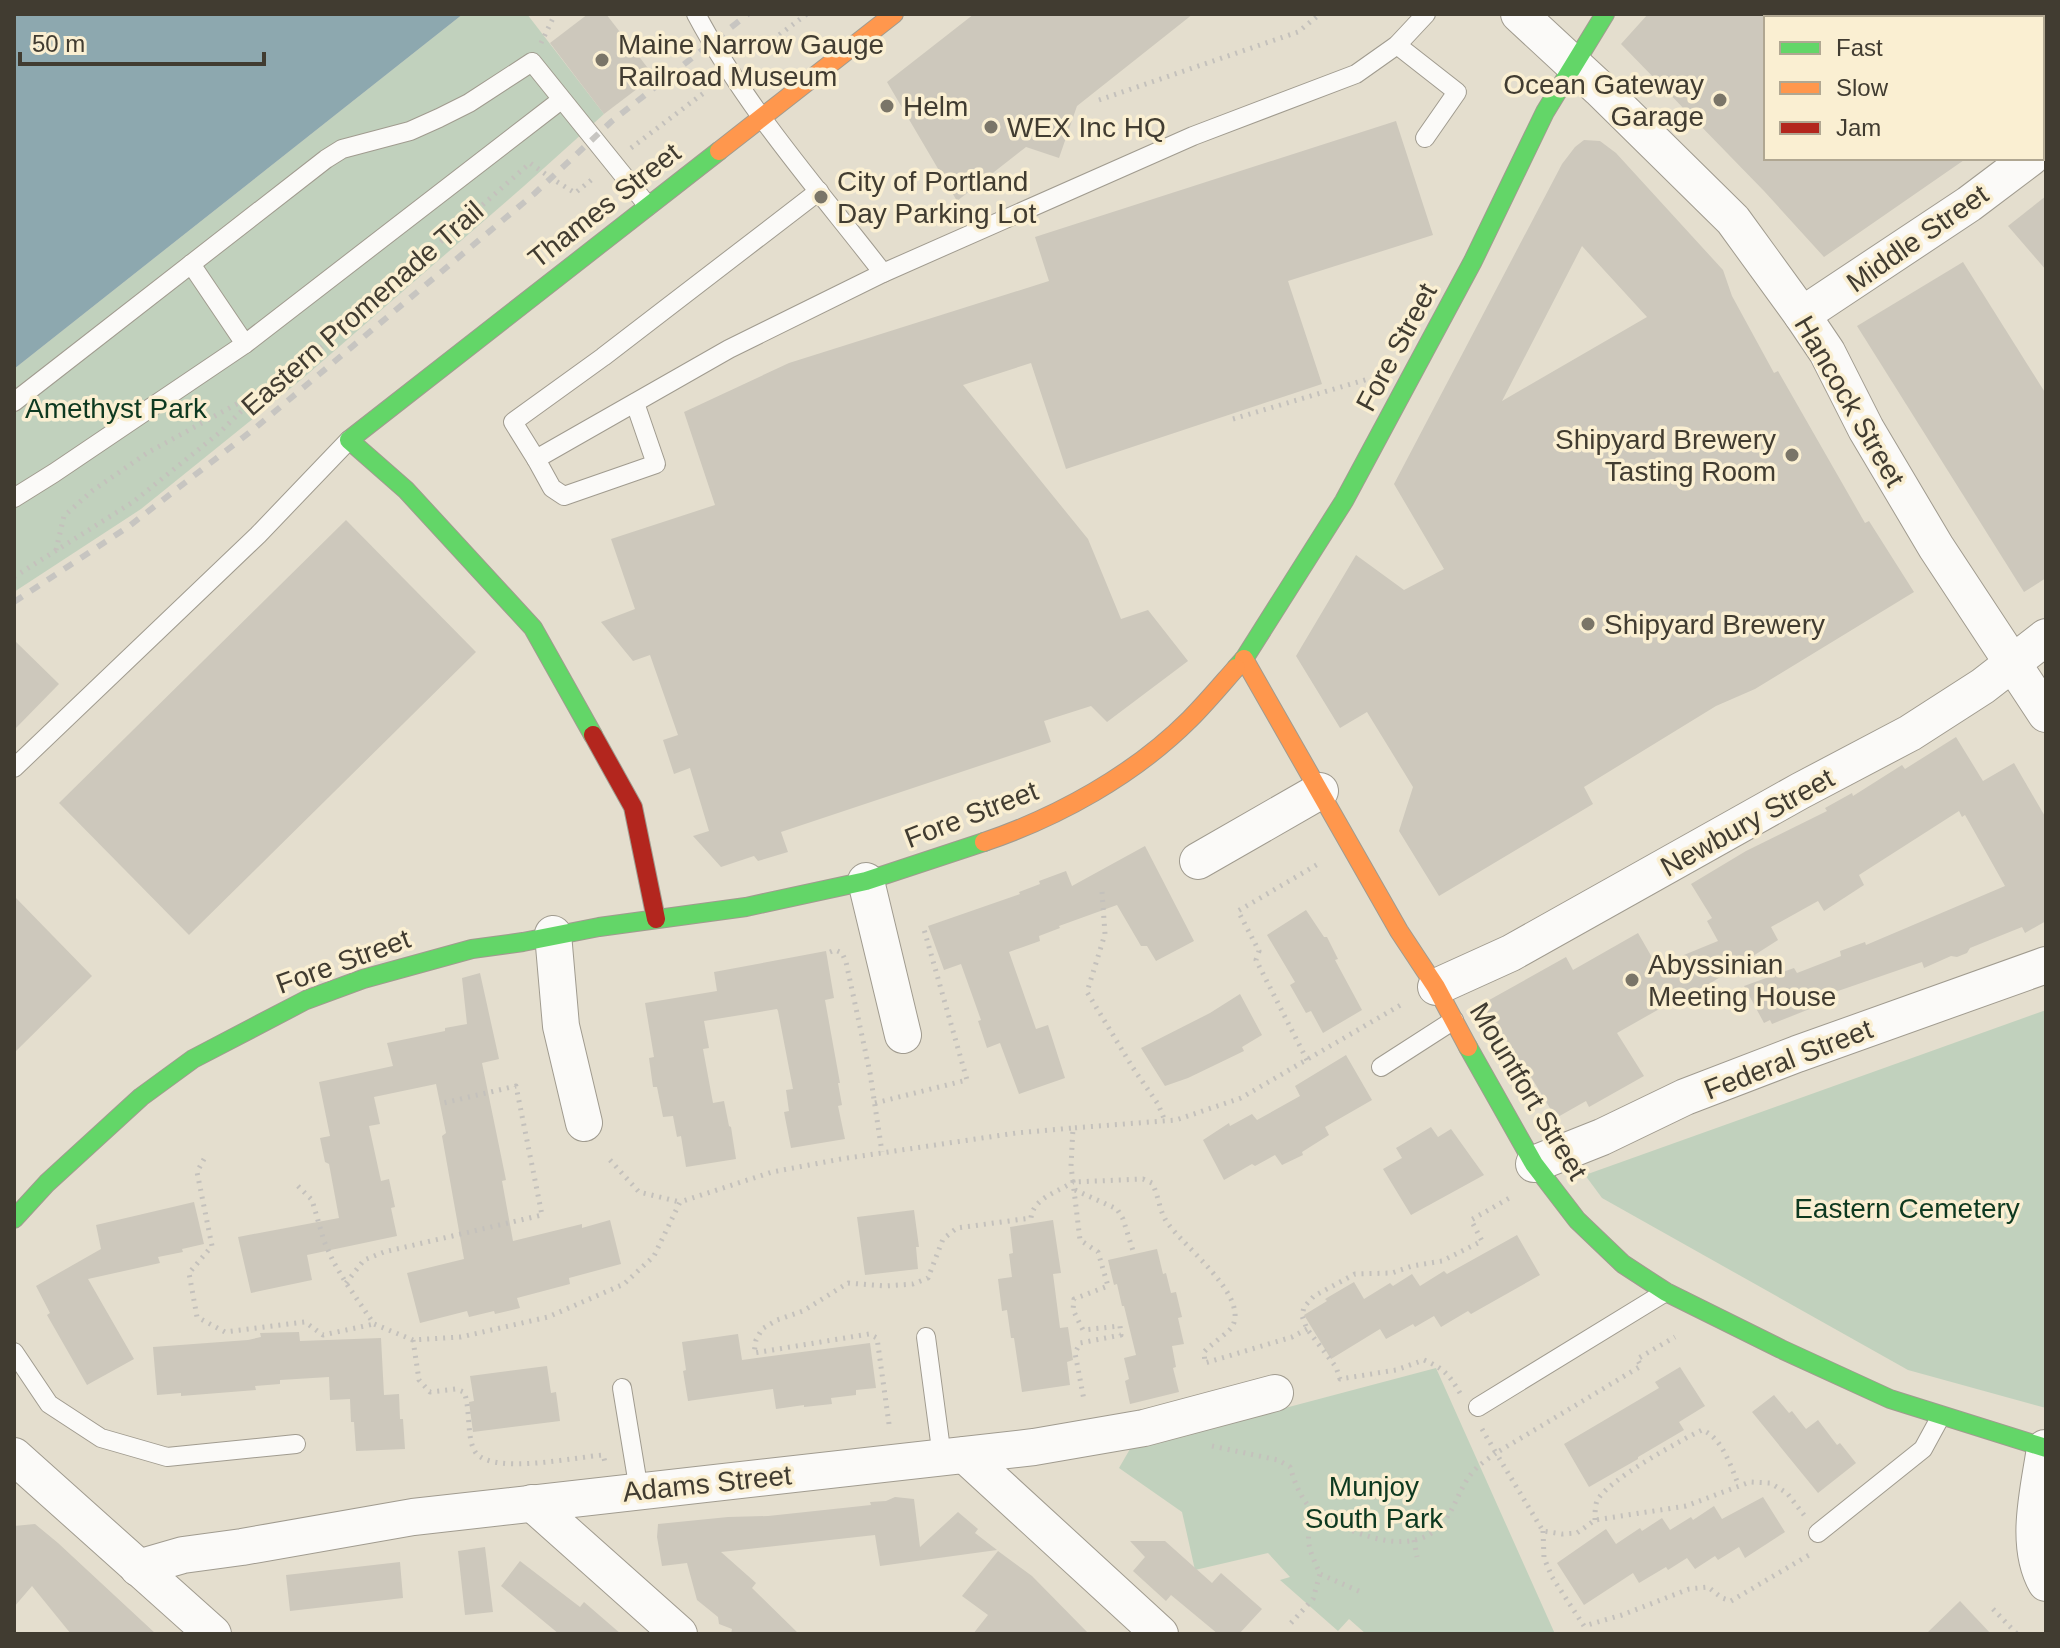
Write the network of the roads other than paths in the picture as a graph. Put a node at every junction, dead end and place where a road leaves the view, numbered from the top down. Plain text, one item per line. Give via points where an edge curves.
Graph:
1 (696, 14) edge
2 (894, 14) edge
3 (1426, 14) edge
4 (1519, 14) edge
5 (1605, 14) edge
6 (1397, 45) junction
7 (1573, 63) junction
8 (561, 100) junction
9 (762, 117) junction
10 (1425, 138) dead end
11 (2027, 160) edge
12 (819, 191) junction
13 (648, 206) junction
14 (191, 264) junction
15 (883, 273) junction
16 (1802, 315) junction
17 (245, 344) junction
18 (14, 402) edge
19 (635, 403) junction
20 (349, 440) junction
21 (536, 459) junction
22 (14, 498) edge
23 (2046, 637) edge
24 (1244, 659) junction
25 (2013, 662) junction
26 (2046, 714) edge
27 (14, 768) edge
28 (1320, 791) junction
29 (1198, 861) dead end
30 (866, 881) junction
31 (656, 919) junction
32 (553, 934) junction
33 (2046, 965) edge
34 (1426, 992) junction
35 (1454, 1020) junction
36 (903, 1035) dead end
37 (1381, 1067) dead end
38 (584, 1123) dead end
39 (1534, 1164) junction
40 (14, 1219) edge
41 (1666, 1292) junction
42 (926, 1337) dead end
43 (14, 1352) edge
44 (622, 1388) dead end
45 (1275, 1393) dead end
46 (1471, 1404) road end
47 (1941, 1416) junction
48 (296, 1444) dead end
49 (2045, 1448) edge
50 (14, 1456) edge
51 (953, 1456) junction
52 (639, 1491) junction
53 (532, 1503) junction
54 (1818, 1533) dead end
55 (138, 1568) junction
56 (2046, 1583) edge
57 (213, 1634) edge
58 (679, 1634) edge
59 (1160, 1634) edge

1 - 9 lane
2 - 9 street, Thames Street
3 - 6 lane
4 - 7 street, Hancock Street
5 - 7 street, Fore Street
6 - 10 lane via 1457,92
6 - 15 lane via 1356,74 1193,136
7 - 16 street, Hancock Street via 1733,220
7 - 24 street, Fore Street via 1352,488
8 - 13 lane
8 - 14 lane via 532,62 439,118 342,149
8 - 17 lane
9 - 12 lane
9 - 13 street, Thames Street
11 - 16 street, Middle Street
12 - 15 lane
12 - 21 lane via 513,422
13 - 20 street, Thames Street
14 - 17 lane
14 - 18 lane
15 - 19 lane via 729,349
16 - 25 street, Hancock Street via 1936,547
17 - 22 lane
19 - 21 lane
19 - 21 lane via 656,464 564,496 552,488
20 - 27 lane via 258,535
20 - 31 street via 406,490 533,628 633,807
23 - 25 street, Newbury Street
24 - 28 street, Mountfort Street
24 - 30 street, Fore Street via 1189,720 1112,781 1007,834
25 - 26 street, Hancock Street
25 - 34 street, Newbury Street via 1910,733 1511,953
28 - 29 street
28 - 34 street, Mountfort Street via 1399,931
30 - 31 street, Fore Street via 746,907
30 - 36 street
31 - 32 street, Fore Street
32 - 38 street via 561,1026
32 - 40 street, Fore Street via 472,949 363,979 306,1000 222,1043 141,1097
33 - 39 street, Federal Street via 1713,1086
34 - 35 street, Mountfort Street
35 - 37 lane
35 - 39 street, Mountfort Street
39 - 41 street, Mountfort Street via 1577,1220 1623,1264
41 - 46 lane
41 - 47 street, Mountfort Street via 1890,1399
42 - 51 lane
43 - 48 lane via 49,1404 101,1438 167,1457
44 - 52 lane
45 - 51 street, Adams Street via 1144,1428
47 - 49 street, Mountfort Street
47 - 54 lane via 1923,1449
49 - 56 street via 2034,1533
50 - 55 street
51 - 52 street, Adams Street
51 - 59 street
52 - 53 street, Adams Street
53 - 55 street, Adams Street via 413,1517 183,1555
53 - 58 street
55 - 57 street

